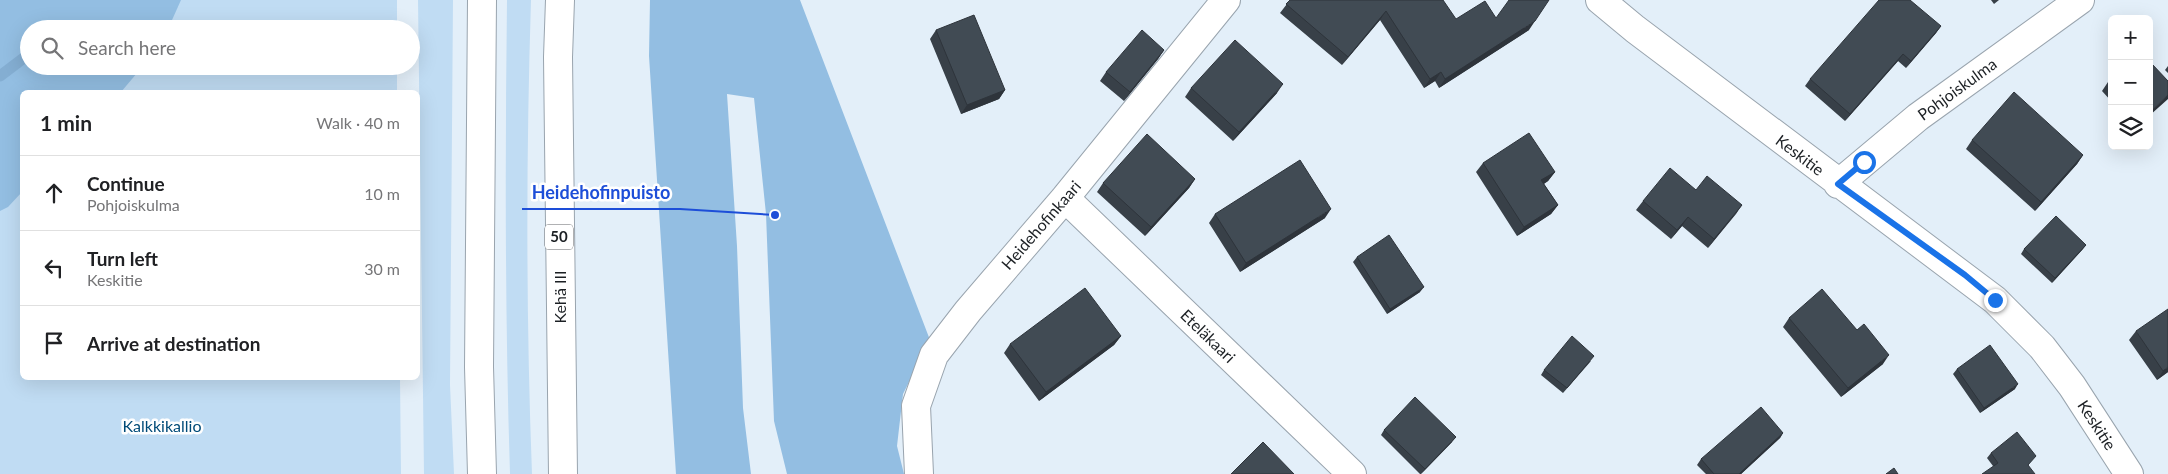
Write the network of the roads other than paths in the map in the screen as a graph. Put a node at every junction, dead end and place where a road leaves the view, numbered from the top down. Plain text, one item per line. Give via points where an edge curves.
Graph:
1 (482, 0) edge
2 (560, 0) edge
3 (1226, 0) edge
4 (1600, 0) edge
5 (2080, 0) edge
6 (1838, 184) junction
7 (1065, 198) junction
8 (482, 474) edge
9 (563, 474) edge
10 (919, 474) edge
11 (1352, 474) edge
12 (2129, 474) edge

1 - 8 main road via 479,367
2 - 9 main road, Kehä III / 50
3 - 7 main road, Heidehofinkaari
4 - 6 main road, Keskitie
5 - 6 main road, Pohjoiskulma via 1918,117
6 - 12 main road, Keskitie via 1995,300 2042,347 2072,386
7 - 10 main road, Heidehofinkaari via 934,355 916,406
7 - 11 main road, Eteläkaari

